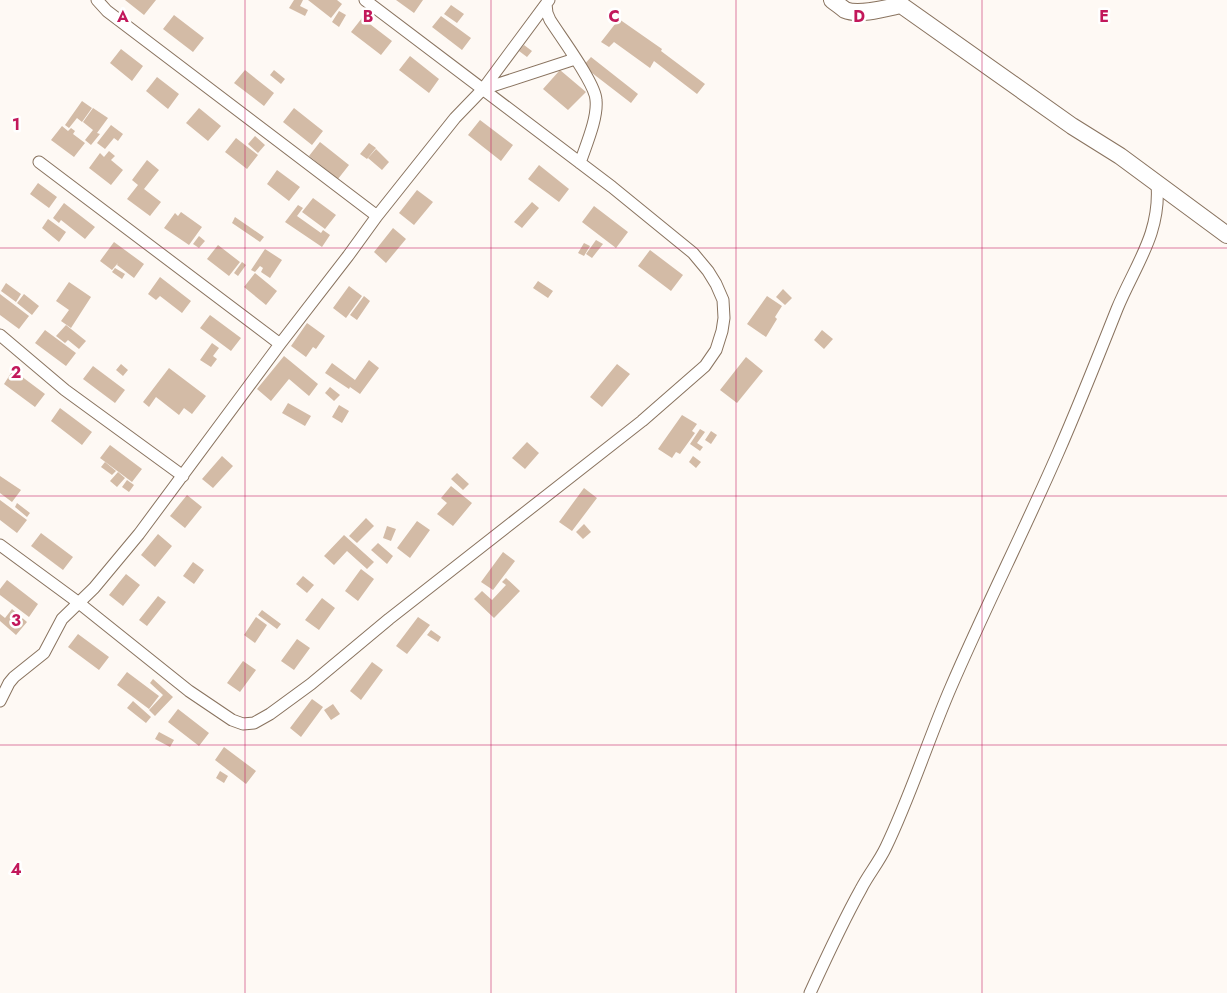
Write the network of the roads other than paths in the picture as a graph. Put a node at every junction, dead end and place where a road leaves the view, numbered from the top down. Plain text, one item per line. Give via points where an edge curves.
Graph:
1 (97, 0) edge
2 (365, 0) edge
3 (832, 0) edge
4 (548, 2) edge
5 (899, 3) edge
6 (575, 59) junction
7 (483, 90) junction
8 (40, 162) dead end
9 (580, 163) junction
10 (1157, 184) junction
11 (377, 216) junction
12 (1227, 235) edge
13 (0, 335) edge
14 (280, 344) junction
15 (183, 476) junction
16 (0, 545) edge
17 (79, 603) junction
18 (0, 701) edge
19 (810, 993) edge

1 - 11 street via 107,11
2 - 7 street
3 - 5 street via 854,12
4 - 6 street via 550,20
4 - 7 street
5 - 10 street
6 - 7 street
6 - 9 street via 597,100
7 - 9 street
7 - 11 street via 455,118
8 - 14 street
9 - 17 street via 693,253 708,270 723,300 724,318 716,350 705,366 671,397 311,684 254,723 243,724 221,713
10 - 12 street
10 - 19 street via 1157,212 1151,234 1061,446 951,688 885,850 838,931
11 - 14 street
13 - 15 street via 66,390
14 - 15 street
15 - 17 street via 122,555
16 - 17 street
17 - 18 street via 62,619 44,653 9,683

